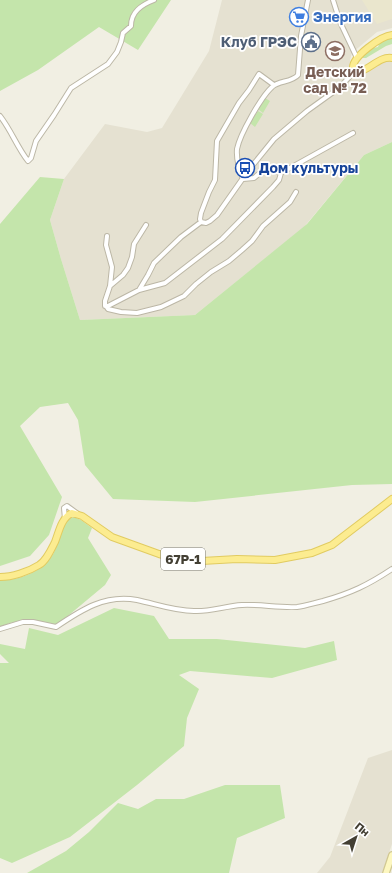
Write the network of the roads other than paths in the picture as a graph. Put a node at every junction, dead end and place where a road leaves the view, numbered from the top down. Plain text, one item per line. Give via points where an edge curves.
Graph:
1 (154, 0) edge
2 (308, 0) edge
3 (333, 0) edge
4 (392, 35) edge
5 (357, 58) junction
6 (392, 58) edge
7 (355, 71) junction
8 (274, 85) junction
9 (0, 116) edge
10 (353, 133) dead end
11 (281, 173) junction
12 (243, 179) junction
13 (296, 192) dead end
14 (201, 222) junction
15 (146, 225) dead end
16 (107, 236) dead end
17 (110, 286) junction
18 (139, 290) junction
19 (107, 306) junction
20 (392, 499) edge
21 (392, 569) edge
22 (0, 577) edge
23 (0, 628) edge
24 (392, 855) edge
25 (386, 873) edge

1 - 9 street via 138,9 131,17 131,26 123,33 117,52 108,64 66,93 36,141 28,162
2 - 8 street via 301,36 298,76
3 - 5 street
4 - 5 main road via 379,40
5 - 7 main road via 352,65
6 - 7 main road via 384,59 363,71
7 - 12 street via 339,88 274,139
8 - 12 street via 261,99 239,140 237,159
8 - 14 street via 259,74 239,102 217,141 216,180 201,213
10 - 11 street
11 - 12 street via 272,169 261,172 254,178
11 - 18 street via 273,187 222,239 165,283
12 - 14 street via 210,221
13 - 19 street via 290,202 263,226 247,246 211,272 184,296 160,307 137,313 108,309
14 - 18 street via 180,237 154,264
15 - 17 street via 134,244 128,268
16 - 17 street via 106,245 112,267
17 - 19 street via 105,302
18 - 19 street
20 - 22 main road, 67Р-1 via 332,545 312,553 274,560 202,561 175,558 112,537 79,514 72,513 65,519 52,548 39,565 23,573
21 - 23 street via 346,595 308,605 244,605 195,611 113,598 100,602 56,627 23,622
24 - 25 main road

